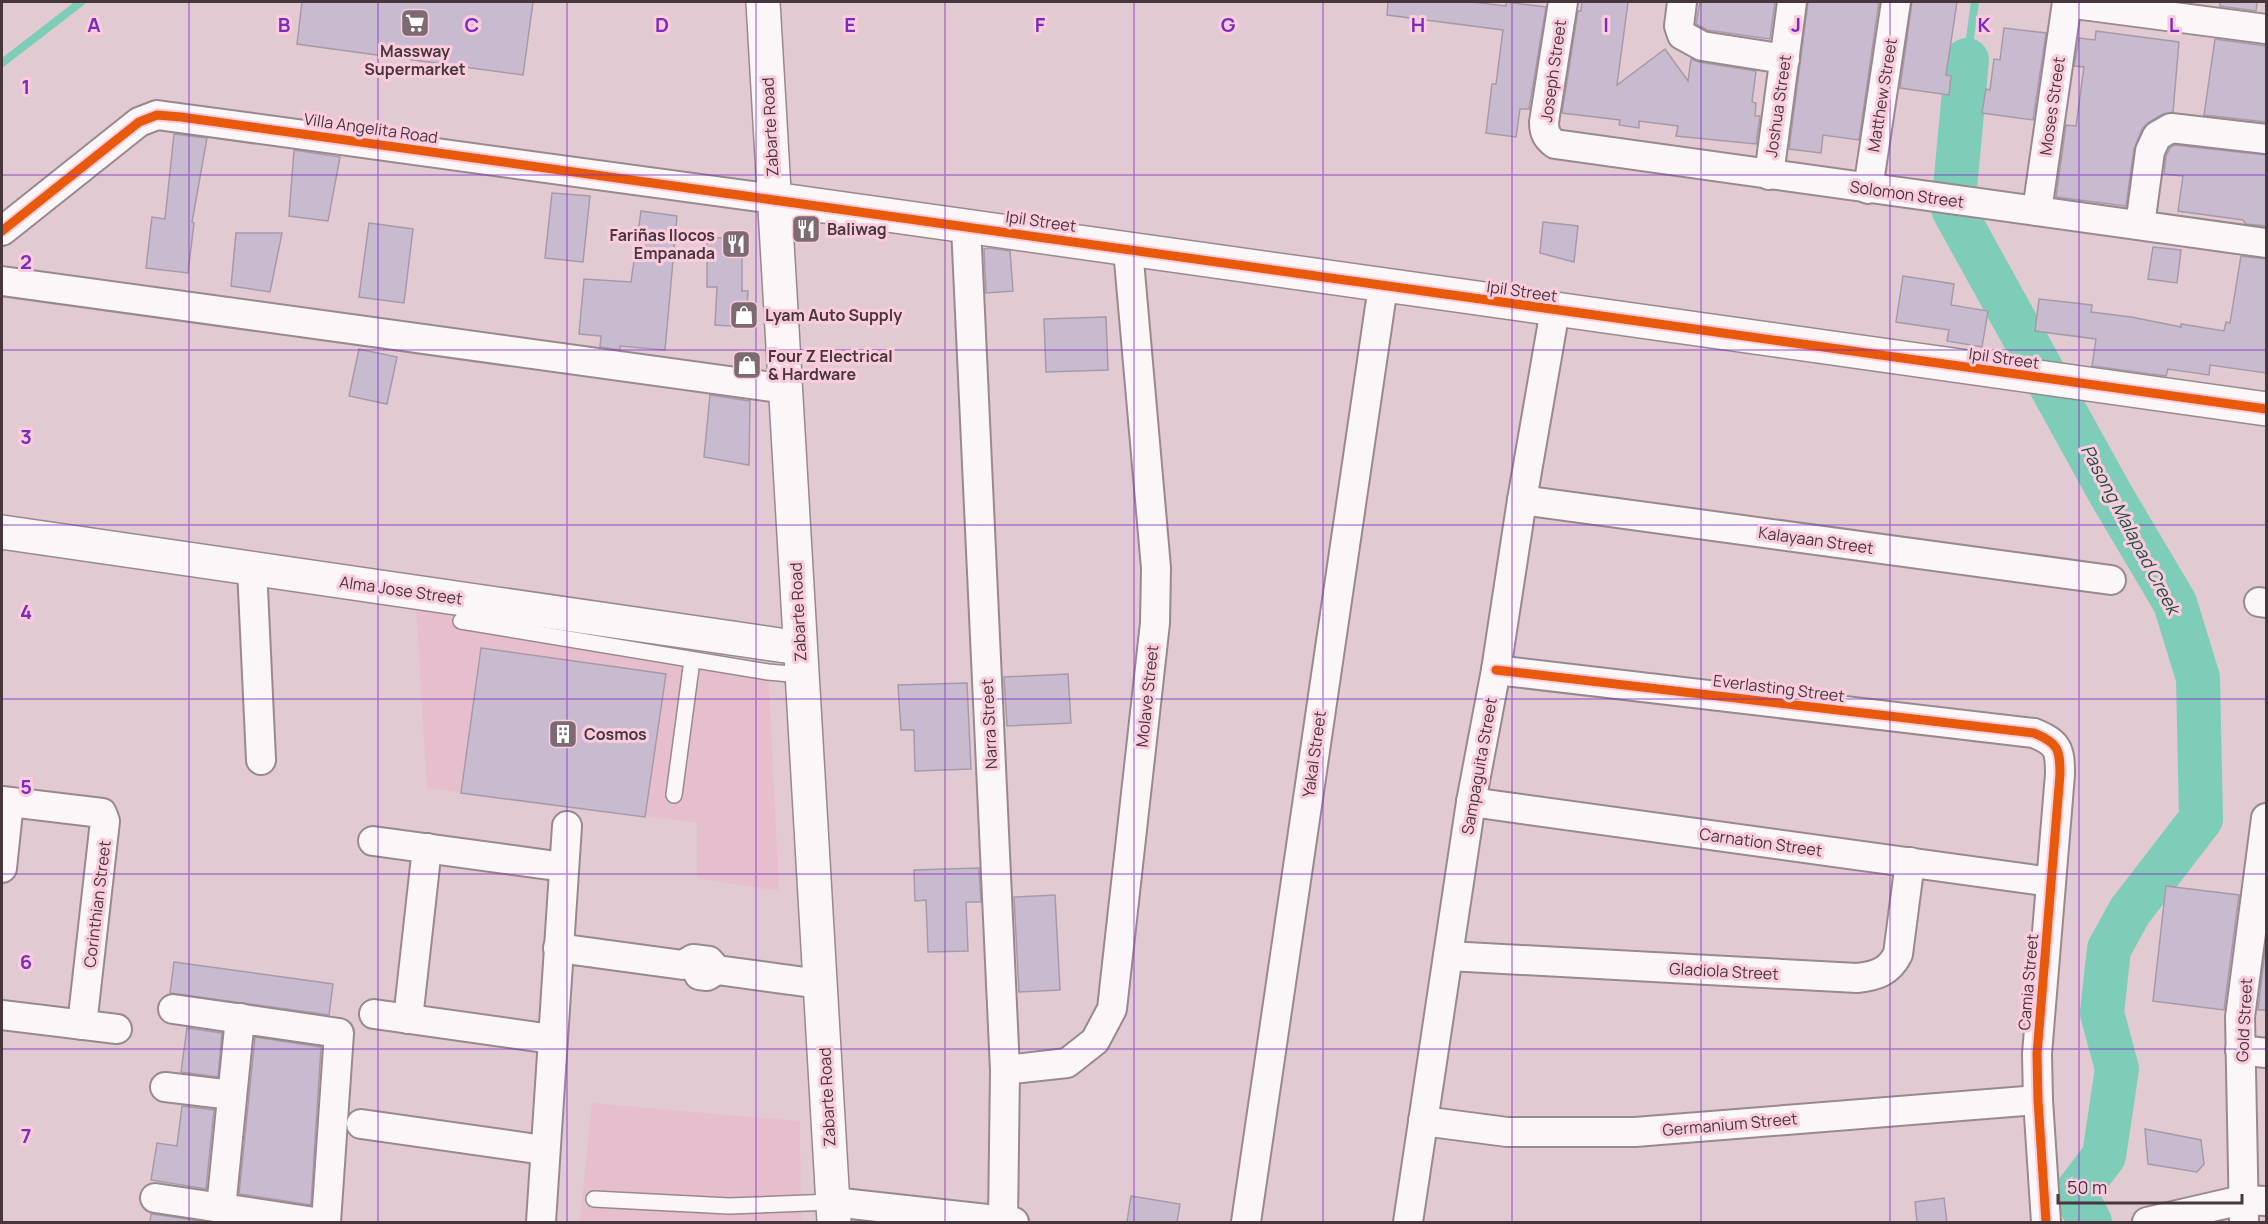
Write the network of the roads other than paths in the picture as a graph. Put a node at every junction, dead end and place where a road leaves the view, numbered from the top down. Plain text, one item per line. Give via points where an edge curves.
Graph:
1 (763, 2) edge
2 (1563, 2) edge
3 (1682, 2) edge
4 (1792, 2) edge
5 (1896, 2) edge
6 (2067, 2) edge
7 (2266, 29) edge
8 (1785, 58) junction
9 (1549, 139) joint
10 (2266, 139) edge
11 (1769, 175) junction
12 (1868, 189) junction
13 (774, 199) junction
14 (2037, 211) junction
15 (2140, 225) junction
16 (966, 226) junction
17 (2, 231) edge
18 (2266, 243) edge
19 (1128, 249) junction
20 (2, 280) edge
21 (1383, 286) junction
22 (1555, 310) junction
23 (786, 389) junction
24 (2266, 409) edge
25 (1522, 500) junction
26 (2, 532) edge
27 (252, 568) junction
28 (2110, 580) dead end
29 (461, 621) dead end
30 (692, 660) junction
31 (801, 661) junction
32 (1496, 670) junction
33 (2055, 745) joint
34 (261, 760) dead end
35 (674, 795) dead end
36 (5, 801) edge
37 (1472, 802) junction
38 (2266, 818) edge
39 (567, 826) dead end
40 (373, 841) dead end
41 (427, 848) junction
42 (1910, 862) junction
43 (564, 867) junction
44 (2, 868) edge
45 (2051, 882) junction
46 (2260, 913) edge
47 (558, 948) junction
48 (1448, 956) junction
49 (820, 984) junction
50 (172, 1009) dead end
51 (374, 1014) dead end
52 (2, 1015) edge
53 (240, 1018) junction
54 (408, 1019) junction
55 (82, 1025) junction
56 (117, 1029) dead end
57 (552, 1039) junction
58 (2253, 1052) edge
59 (1005, 1070) junction
60 (165, 1087) dead end
61 (232, 1095) junction
62 (2038, 1100) junction
63 (1423, 1121) junction
64 (361, 1124) dead end
65 (544, 1150) junction
66 (155, 1198) dead end
67 (594, 1199) dead end
68 (221, 1208) junction
69 (2251, 1208) edge
70 (833, 1213) edge
71 (315, 1222) edge
72 (326, 1222) edge
73 (541, 1222) edge
74 (1007, 1222) edge
75 (1246, 1222) edge
76 (1408, 1222) edge
77 (2046, 1222) edge
78 (2147, 1222) edge

1 - 13 street, Zabarte Road
2 - 9 street, Joseph Street via 1544,122
3 - 8 street via 1682,35 1702,46
4 - 8 street, Joshua Street
5 - 12 street, Matthew Street
6 - 7 street
6 - 14 street, Moses Street
8 - 11 street, Joshua Street
9 - 11 street, Solomon Street via 1564,147
10 - 15 street via 2171,128 2157,136 2150,151
11 - 12 street, Solomon Street
12 - 14 street, Solomon Street
13 - 16 street, Ipil Street
13 - 17 street, Villa Angelita Road via 157,115 139,122
13 - 23 street, Zabarte Road
14 - 15 street, Solomon Street
15 - 18 street, Solomon Street
16 - 19 street, Ipil Street
16 - 59 street, Narra Street
19 - 21 street, Ipil Street
19 - 59 street, Molave Street via 1156,568 1155,612 1112,1009 1095,1041 1067,1063
20 - 23 street
21 - 22 street, Ipil Street
21 - 75 street, Yakal Street
22 - 24 street, Ipil Street
22 - 25 street, Sampaguita Street
23 - 31 street, Zabarte Road
25 - 28 street, Kalayaan Street
25 - 32 street, Sampaguita Street
26 - 27 street, Alma Jose Street
27 - 31 street, Alma Jose Street
27 - 34 street
29 - 30 lane
30 - 31 lane via 768,672
30 - 35 lane
31 - 49 street, Zabarte Road
32 - 33 street, Everlasting Street via 2034,733
32 - 37 street, Sampaguita Street
33 - 45 street, Camia Street via 2060,756 2060,774
36 - 44 street
36 - 55 street, Corinthian Street via 102,813 105,821
37 - 42 street, Carnation Street
37 - 48 street, Sampaguita Street
38 - 46 street, Gold Street
39 - 43 street
40 - 41 street
41 - 43 street
41 - 54 street
42 - 45 street, Carnation Street
42 - 48 street, Gladiola Street via 1898,954 1893,963 1873,976
43 - 47 street
45 - 62 street, Camia Street via 2037,1054
46 - 58 street, Gold Street via 2240,1017
47 - 49 street via 683,965 699,975 707,976 717,970
47 - 57 street
48 - 63 street, Sampaguita Street
49 - 70 street, Zabarte Road
50 - 53 street
51 - 54 street
52 - 55 street
53 - 61 street
53 - 72 street via 339,1033
54 - 57 street
55 - 56 street
57 - 65 street
58 - 69 street, Gold Street
59 - 74 street, Narra Street
60 - 61 street
61 - 68 street
62 - 63 street, Germanium Street via 1635,1132 1507,1132
62 - 77 street, Camia Street
63 - 76 street, Sampaguita Street
64 - 65 street
65 - 73 street
66 - 68 street
67 - 70 lane
68 - 71 street
69 - 78 street
70 - 74 street

